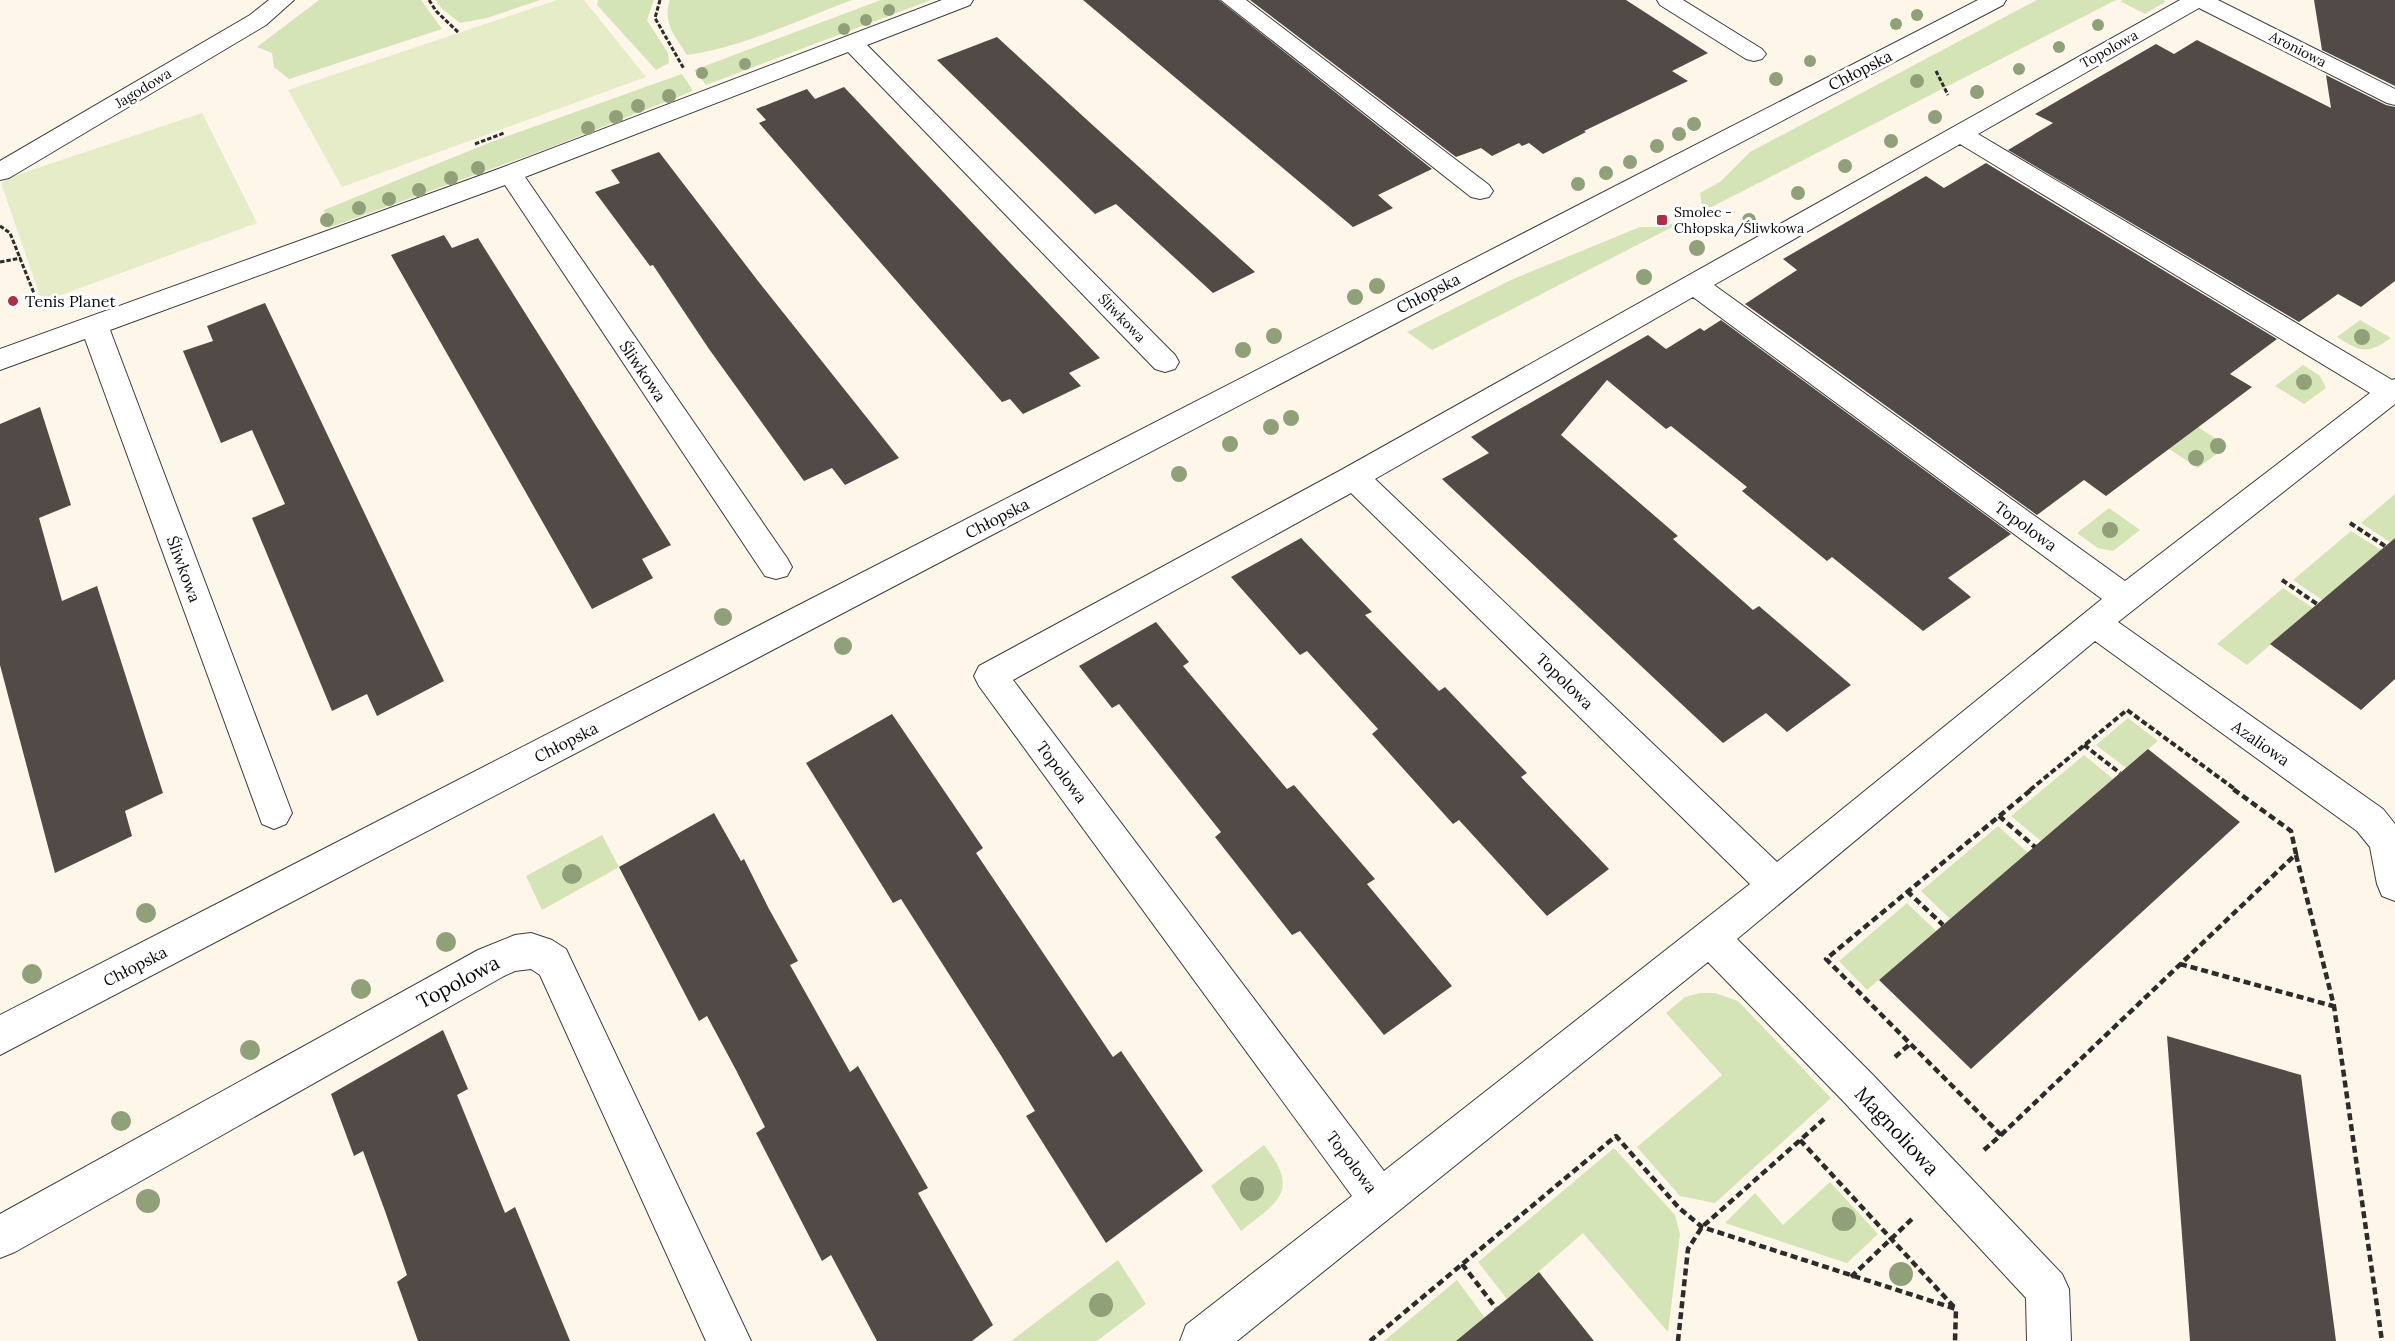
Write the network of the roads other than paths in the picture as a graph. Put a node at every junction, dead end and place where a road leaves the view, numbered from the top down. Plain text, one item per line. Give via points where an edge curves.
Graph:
1 (283, 0) edge
2 (962, 0) edge
3 (1232, 0) edge
4 (1668, 0) edge
5 (1995, 0) edge
6 (2196, 0) edge
7 (2201, 0) edge
8 (851, 42) junction
9 (1754, 54) dead end
10 (2395, 98) edge
11 (1959, 133) junction
12 (0, 172) edge
13 (510, 174) junction
14 (1480, 191) dead end
15 (1693, 284) junction
16 (94, 325) junction
17 (0, 360) edge
18 (1165, 362) dead end
19 (2393, 390) edge
20 (1354, 477) junction
21 (776, 567) dead end
22 (2125, 599) junction
23 (2094, 623) junction
24 (274, 813) dead end
25 (2391, 843) edge
26 (2395, 884) edge
27 (1776, 885) junction
28 (1710, 937) junction
29 (0, 1036) edge
30 (1380, 1200) junction
31 (0, 1237) edge
32 (729, 1341) edge
33 (1203, 1341) edge
34 (2049, 1341) edge

1 - 12 street, Jagodowa via 258,20
2 - 8 street
3 - 14 street
4 - 9 street
5 - 29 street, Chłopska
6 - 11 street, Topolowa
7 - 10 street, Aroniowa
8 - 13 street
8 - 18 street, Śliwkowa
11 - 15 street, Topolowa
11 - 19 street, Topolowa
13 - 16 street
13 - 21 street, Śliwkowa
15 - 20 street, Topolowa
15 - 22 street, Topolowa
16 - 17 street
16 - 24 street, Śliwkowa
19 - 22 street, Topolowa
20 - 27 street, Topolowa
20 - 30 street, Topolowa via 991,676
22 - 23 street, Topolowa
23 - 25 street, Azaliowa via 2370,820
23 - 27 street, Topolowa
25 - 26 street, Azaliowa
27 - 28 street, Topolowa
28 - 30 street, Topolowa
28 - 34 street, Magnoliowa via 2047,1289
30 - 33 street, Topolowa
31 - 32 street, Topolowa via 492,963 518,951 534,950 546,954 553,962

